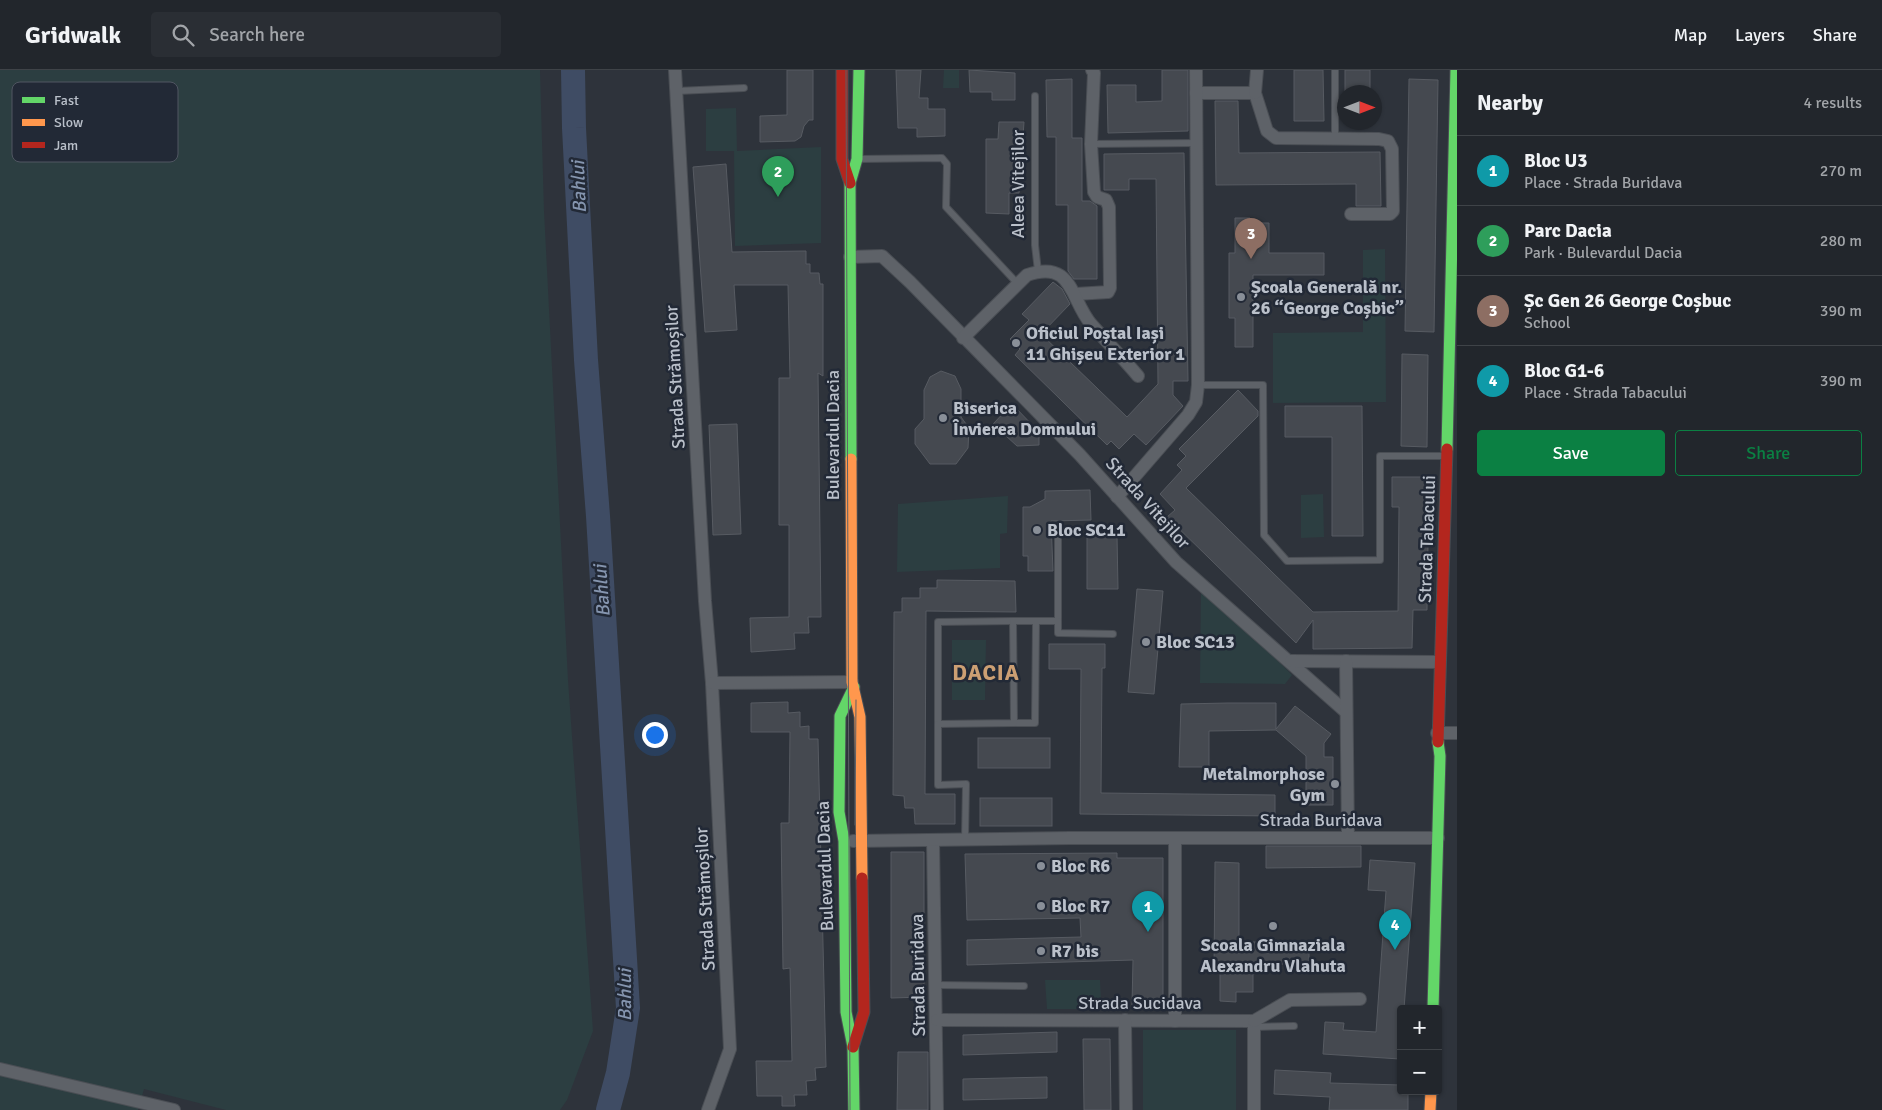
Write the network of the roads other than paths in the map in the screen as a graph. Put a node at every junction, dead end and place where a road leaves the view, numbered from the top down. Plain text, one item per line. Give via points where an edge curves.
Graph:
1 (675, 70) edge
2 (842, 70) edge
3 (859, 70) edge
4 (1092, 70) edge
5 (1196, 70) edge
6 (1257, 70) edge
7 (1335, 70) edge
8 (1456, 70) edge
9 (744, 88) dead end
10 (677, 91) junction
11 (1196, 93) junction
12 (1255, 93) junction
13 (1035, 96) dead end
14 (1335, 139) junction
15 (1456, 140) edge
16 (1196, 143) junction
17 (1091, 144) junction
18 (857, 158) junction
19 (842, 159) junction
20 (850, 183) junction
21 (1351, 214) dead end
22 (850, 257) junction
23 (1038, 271) junction
24 (1017, 283) junction
25 (1076, 294) junction
26 (964, 338) junction
27 (1138, 376) dead end
28 (1198, 385) junction
29 (1448, 456) junction
30 (1117, 497) junction
31 (1058, 536) dead end
32 (1013, 621) junction
33 (1036, 621) junction
34 (1058, 621) junction
35 (1112, 634) dead end
36 (1291, 661) junction
37 (1346, 661) junction
38 (1439, 662) junction
39 (712, 682) junction
40 (853, 684) junction
41 (1346, 712) junction
42 (1014, 723) junction
43 (938, 724) junction
44 (1437, 733) junction
45 (1457, 733) edge
46 (1175, 838) junction
47 (1348, 838) junction
48 (1438, 838) junction
49 (966, 839) junction
50 (933, 840) junction
51 (844, 841) junction
52 (863, 841) junction
53 (936, 985) junction
54 (1024, 986) dead end
55 (1360, 999) dead end
56 (1433, 1005) edge
57 (937, 1020) junction
58 (1126, 1020) junction
59 (1175, 1021) junction
60 (1254, 1024) junction
61 (1294, 1026) dead end
62 (853, 1047) junction
63 (0, 1069) edge
64 (1431, 1095) edge
65 (174, 1110) edge
66 (708, 1110) edge
67 (854, 1110) edge
68 (937, 1110) edge
69 (1126, 1110) edge
70 (1254, 1110) edge
71 (1430, 1110) edge

1 - 10 street, Strada Strămoșilor
2 - 19 street, Bulevardul Dacia
3 - 18 street, Bulevardul Dacia
4 - 17 street
5 - 11 street
6 - 12 street
7 - 14 lane
8 - 15 street, Strada Tabacului
9 - 10 lane
10 - 39 street, Strada Strămoșilor
11 - 12 street
11 - 16 street
12 - 14 street via 1270,135 1276,138
13 - 23 lane, Aleea Vitejilor via 1035,245
14 - 21 street via 1384,139 1392,148 1393,211 1390,214
15 - 29 street, Strada Tabacului
16 - 17 lane
16 - 28 street
17 - 25 street via 1094,192 1110,207 1110,288 1104,293
18 - 19 lane
18 - 20 street, Bulevardul Dacia
18 - 24 lane via 942,158 947,164 946,207
19 - 20 street, Bulevardul Dacia
20 - 22 street, Bulevardul Dacia
22 - 26 street, Strada Vitejilor via 882,256
22 - 40 street, Bulevardul Dacia
23 - 24 street
23 - 25 street via 1055,273 1071,284
24 - 26 street
25 - 27 street via 1091,324
26 - 30 street, Strada Vitejilor via 1080,454
28 - 29 lane via 1263,385 1264,535 1287,561 1380,560 1380,456
28 - 30 street via 1196,402 1188,415
29 - 38 street, Strada Tabacului
30 - 36 street, Strada Vitejilor via 1176,562
31 - 34 lane
32 - 33 lane
32 - 42 lane
32 - 43 lane via 938,622
33 - 34 lane
33 - 42 lane via 1035,723
34 - 35 lane via 1058,634
36 - 37 street
36 - 41 street, Strada Vitejilor
37 - 38 street
37 - 41 street
38 - 44 street, Strada Tabacului
39 - 40 street
39 - 66 street, Strada Strămoșilor via 730,1049
40 - 51 street, Bulevardul Dacia via 840,716 839,812
40 - 52 street, Bulevardul Dacia via 860,717
41 - 47 street
42 - 43 lane
43 - 49 lane via 938,785 966,784
44 - 45 street
44 - 48 street, Strada Tabacului via 1440,756
46 - 47 street, Strada Buridava
46 - 49 street, Strada Buridava
46 - 59 street
47 - 48 street, Strada Buridava
48 - 56 street, Strada Tabacului
49 - 50 street, Strada Buridava
50 - 52 street, Strada Buridava
50 - 53 street, Strada Buridava
51 - 52 street, Strada Buridava
51 - 62 street, Bulevardul Dacia via 846,1012
52 - 62 street, Bulevardul Dacia via 864,1012
53 - 54 lane
53 - 57 street, Strada Buridava
55 - 60 street via 1290,1000
57 - 58 street, Strada Sucidava
57 - 68 street, Strada Buridava
58 - 59 street, Strada Sucidava
58 - 69 street
59 - 60 street, Strada Sucidava
60 - 61 lane
60 - 70 street
62 - 67 street, Bulevardul Dacia
63 - 65 street
64 - 71 street

